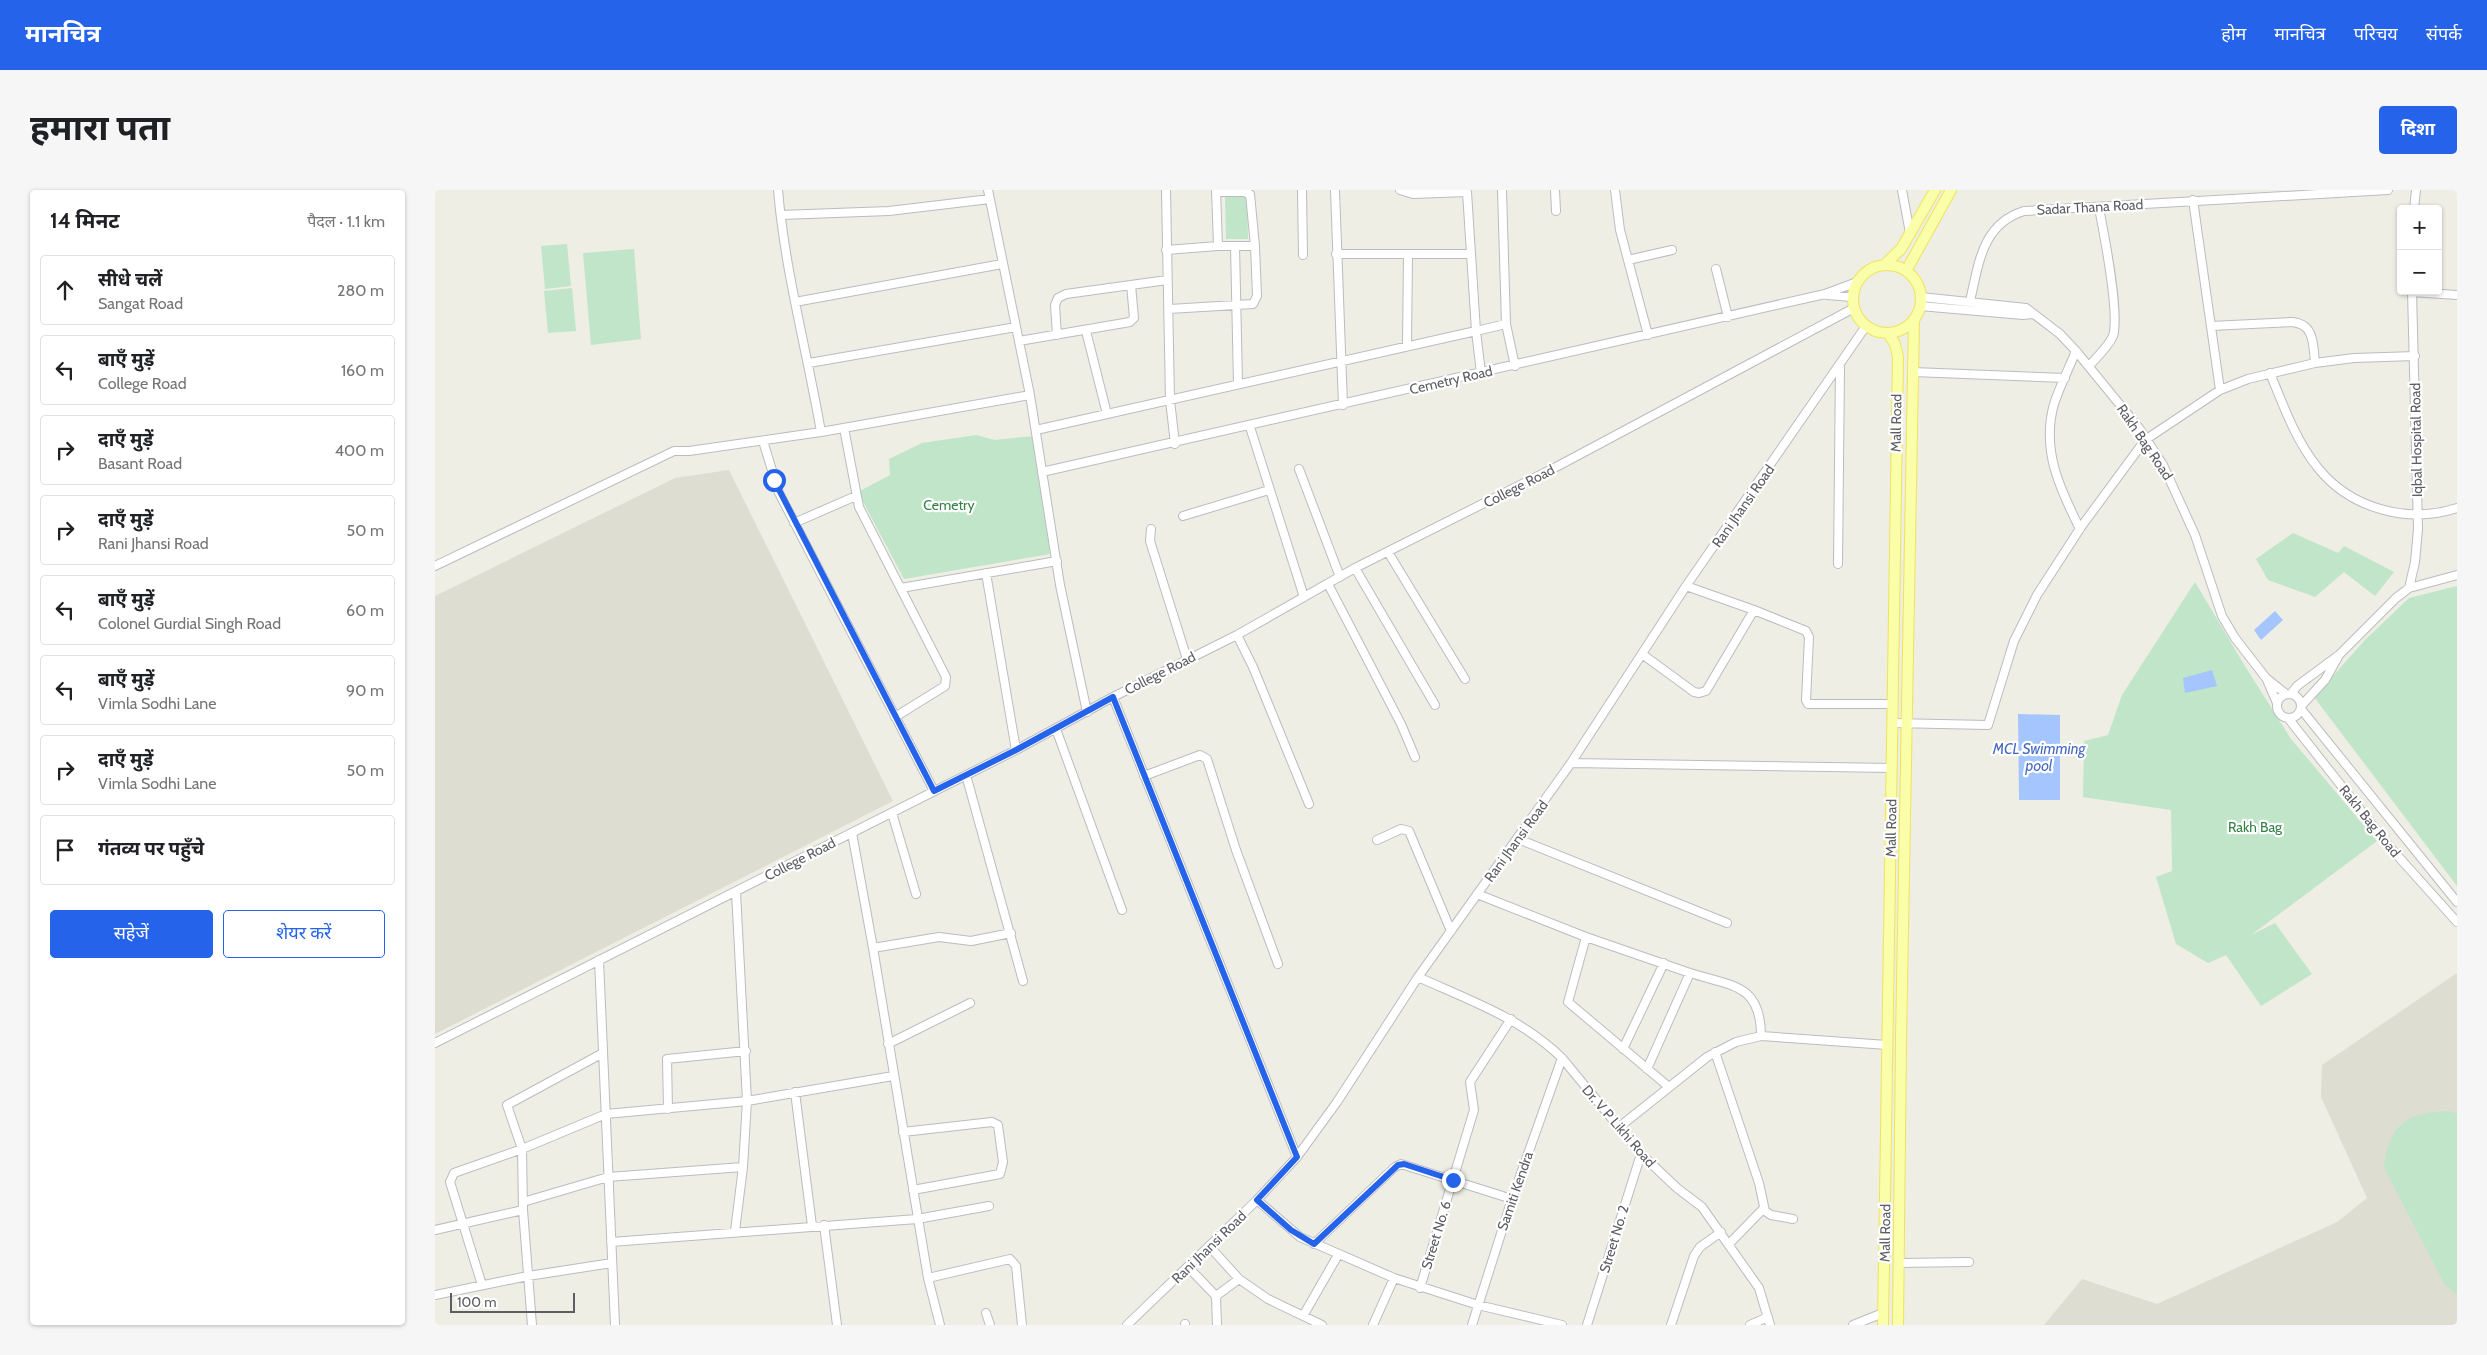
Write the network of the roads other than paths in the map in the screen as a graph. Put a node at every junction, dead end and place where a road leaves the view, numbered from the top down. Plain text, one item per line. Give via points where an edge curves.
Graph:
1 (779, 190) edge
2 (988, 190) edge
3 (1166, 190) edge
4 (1302, 190) edge
5 (1335, 190) edge
6 (1400, 190) edge
7 (1502, 190) edge
8 (1555, 190) edge
9 (1615, 190) edge
10 (1901, 190) edge
11 (1935, 190) edge
12 (1951, 190) edge
13 (2388, 190) edge
14 (2416, 190) edge
15 (1216, 191) edge
16 (1467, 191) edge
17 (990, 199) junction
18 (2193, 200) junction
19 (2414, 205) edge
20 (2099, 208) junction
21 (1556, 211) dead end
22 (781, 215) junction
23 (1910, 233) junction
24 (1218, 246) junction
25 (1235, 246) junction
26 (1255, 246) junction
27 (1166, 250) junction
28 (1672, 250) dead end
29 (1336, 254) junction
30 (1408, 254) junction
31 (1471, 254) junction
32 (1303, 256) dead end
33 (1628, 260) junction
34 (1002, 264) junction
35 (1884, 265) junction
36 (1716, 269) dead end
37 (1906, 271) junction
38 (1167, 280) junction
39 (1857, 282) junction
40 (1131, 285) junction
41 (2442, 293) edge
42 (1825, 294) junction
43 (2457, 294) edge
44 (2412, 295) edge
45 (1852, 297) junction
46 (1970, 301) junction
47 (795, 302) junction
48 (1920, 302) junction
49 (1235, 306) junction
50 (1854, 308) junction
51 (1169, 309) junction
52 (2032, 314) junction
53 (1728, 317) junction
54 (1914, 319) junction
55 (1506, 324) junction
56 (1867, 326) junction
57 (2211, 326) junction
58 (1016, 327) junction
59 (1086, 331) junction
60 (1476, 331) junction
61 (1888, 333) junction
62 (1057, 335) junction
63 (1648, 335) junction
64 (1019, 342) junction
65 (1407, 346) junction
66 (2076, 351) junction
67 (2415, 356) junction
68 (1340, 360) junction
69 (809, 363) junction
70 (2315, 363) junction
71 (1515, 366) junction
72 (1840, 366) junction
73 (2089, 366) junction
74 (1913, 372) junction
75 (2270, 373) junction
76 (1481, 374) junction
77 (2065, 378) junction
78 (1238, 383) junction
79 (2220, 390) junction
80 (1030, 395) junction
81 (1170, 400) junction
82 (1343, 405) junction
83 (1107, 414) junction
84 (1249, 427) junction
85 (844, 428) junction
86 (1036, 430) junction
87 (821, 432) junction
88 (2145, 440) junction
89 (763, 441) junction
90 (1175, 444) junction
91 (1299, 469) dead end
92 (1043, 472) junction
93 (1269, 490) junction
94 (855, 496) junction
95 (2457, 508) edge
96 (2417, 515) junction
97 (1183, 516) dead end
98 (794, 523) junction
99 (1151, 529) dead end
100 (2080, 529) junction
101 (1388, 552) junction
102 (1057, 562) junction
103 (1838, 564) dead end
104 (435, 566) edge
105 (1355, 568) junction
106 (986, 573) junction
107 (2457, 575) edge
108 (1340, 577) junction
109 (1328, 584) junction
110 (1687, 586) junction
111 (901, 588) junction
112 (2409, 588) junction
113 (1303, 597) junction
114 (1754, 610) junction
115 (1237, 635) junction
116 (1642, 654) junction
117 (2339, 655) junction
118 (1187, 659) junction
119 (1465, 678) dead end
120 (2266, 678) junction
121 (2288, 694) junction
122 (1113, 697) junction
123 (2277, 703) junction
124 (1891, 704) junction
125 (1435, 705) dead end
126 (2301, 707) junction
127 (1087, 712) junction
128 (895, 717) junction
129 (2287, 718) junction
130 (1891, 723) junction
131 (1909, 723) junction
132 (1056, 729) junction
133 (1016, 750) junction
134 (1415, 757) dead end
135 (1571, 763) junction
136 (1892, 768) junction
137 (966, 775) junction
138 (1144, 776) junction
139 (934, 791) junction
140 (1309, 804) dead end
141 (892, 813) junction
142 (852, 833) junction
143 (1518, 839) junction
144 (1377, 840) dead end
145 (736, 892) junction
146 (916, 894) dead end
147 (1477, 894) junction
148 (2457, 902) edge
149 (1122, 910) dead end
150 (2457, 922) edge
151 (1727, 923) dead end
152 (1451, 931) junction
153 (1011, 932) junction
154 (1586, 936) junction
155 (873, 948) junction
156 (599, 960) junction
157 (1664, 963) junction
158 (1278, 964) dead end
159 (1690, 973) junction
160 (1418, 977) junction
161 (1023, 981) dead end
162 (970, 1003) dead end
163 (1511, 1019) junction
164 (1761, 1036) junction
165 (435, 1043) edge
166 (888, 1044) junction
167 (1887, 1045) junction
168 (1623, 1049) junction
169 (746, 1050) junction
170 (1715, 1052) junction
171 (603, 1053) junction
172 (1562, 1058) junction
173 (1647, 1069) junction
174 (893, 1076) junction
175 (1669, 1087) junction
176 (795, 1092) junction
177 (747, 1101) junction
178 (667, 1109) junction
179 (606, 1114) junction
180 (1618, 1128) junction
181 (903, 1132) junction
182 (522, 1149) junction
183 (1641, 1154) junction
184 (1297, 1157) junction
185 (743, 1167) junction
186 (608, 1177) junction
187 (1453, 1180) junction
188 (913, 1190) junction
189 (1512, 1198) junction
190 (1257, 1200) junction
191 (523, 1206) junction
192 (989, 1206) dead end
193 (1764, 1208) junction
194 (917, 1219) junction
195 (1793, 1219) dead end
196 (463, 1223) junction
197 (824, 1225) junction
198 (812, 1226) junction
199 (435, 1230) edge
200 (735, 1231) junction
201 (1721, 1232) junction
202 (611, 1242) junction
203 (1314, 1244) junction
204 (1729, 1244) junction
205 (1210, 1247) junction
206 (1338, 1255) junction
207 (1969, 1262) dead end
208 (1900, 1263) junction
209 (612, 1264) junction
210 (1188, 1267) junction
211 (528, 1276) junction
212 (928, 1278) junction
213 (1239, 1278) junction
214 (1394, 1278) junction
215 (482, 1285) junction
216 (1420, 1288) junction
217 (435, 1295) edge
218 (1216, 1296) junction
219 (1478, 1305) junction
220 (986, 1312) dead end
221 (1883, 1313) junction
222 (1303, 1316) junction
223 (1769, 1321) edge
224 (532, 1325) edge
225 (615, 1325) edge
226 (837, 1325) edge
227 (940, 1325) edge
228 (990, 1325) edge
229 (1022, 1325) edge
230 (1127, 1325) edge
231 (1217, 1325) edge
232 (1322, 1325) edge
233 (1373, 1325) edge
234 (1472, 1325) edge
235 (1562, 1325) edge
236 (1587, 1325) edge
237 (1671, 1325) edge
238 (1750, 1325) edge
239 (1853, 1325) edge
240 (1883, 1325) edge
241 (1898, 1325) edge

1 - 22 street
2 - 17 street
3 - 27 street
4 - 32 street
5 - 29 street
6 - 16 street via 1413,194
7 - 55 street
8 - 21 street
9 - 33 street
10 - 23 street
11 - 23 main road
12 - 37 main road
13 - 18 street, Sadar Thana Road
14 - 19 street
15 - 24 street
15 - 26 street via 1250,194
16 - 31 street
17 - 22 street via 889,211
17 - 34 street
18 - 20 street, Sadar Thana Road
18 - 57 street
20 - 46 street, Sadar Thana Road via 2024,211 1997,224 1986,242
20 - 73 street via 2108,256 2114,326 2109,343
22 - 47 street
23 - 35 main road
24 - 25 street
24 - 27 street
25 - 26 street
25 - 49 street
26 - 49 street via 1255,302
27 - 38 street
28 - 33 street
29 - 30 street
29 - 68 street
30 - 31 street
30 - 65 street
31 - 60 street
33 - 63 street
34 - 47 street
34 - 58 street
35 - 37 main road
35 - 39 main road via 1873,268
36 - 53 street
37 - 48 main road via 1914,279
38 - 40 street
38 - 51 street
39 - 42 street, Cemetry Road
39 - 45 main road
40 - 59 street via 1133,320
40 - 62 street via 1066,294 1058,298 1055,305
41 - 43 street
42 - 45 street
42 - 53 street, Cemetry Road
44 - 67 street, Iqbal Hospital Road
45 - 50 main road
46 - 48 street, Rakh Bag Road
46 - 52 street, Rakh Bag Road via 2023,307
47 - 69 street
48 - 52 street via 2023,316
48 - 54 main road
49 - 51 street
49 - 78 street
50 - 56 main road
50 - 101 street, College Road
51 - 81 street
52 - 66 street, Rakh Bag Road
53 - 63 street, Cemetry Road
54 - 61 main road via 1898,331
54 - 74 main road, Mall Road
55 - 60 street
55 - 71 street
56 - 61 main road
56 - 72 street, Rani Jhansi Road
57 - 70 street via 2301,324 2311,334
57 - 79 street
58 - 64 street
58 - 69 street
59 - 62 street
59 - 83 street
60 - 65 street
60 - 76 street
61 - 124 main road, Mall Road via 1898,357
62 - 64 street
63 - 71 street, Cemetry Road
64 - 80 street
65 - 68 street
66 - 73 street, Rakh Bag Road
66 - 77 street
67 - 70 street
67 - 96 street, Iqbal Hospital Road
68 - 78 street
68 - 82 street
69 - 87 street
70 - 75 street
71 - 76 street, Cemetry Road
72 - 103 street
72 - 110 street, Rani Jhansi Road
73 - 88 street, Rakh Bag Road
74 - 77 street
74 - 131 main road, Mall Road
75 - 79 street
75 - 96 street via 2285,411 2309,455 2328,478 2369,506
76 - 82 street, Cemetry Road
77 - 100 street via 2051,421 2051,454 2060,489
78 - 81 street
79 - 88 street
80 - 85 street
80 - 86 street
81 - 83 street
81 - 90 street
82 - 84 street, Cemetry Road
83 - 86 street
84 - 90 street, Cemetry Road
84 - 93 street
85 - 87 street
85 - 94 street
86 - 92 street
87 - 89 street
88 - 100 street
88 - 120 street, Rakh Bag Road via 2163,465 2181,501 2222,616
89 - 98 street via 774,480
89 - 104 street via 675,451
90 - 92 street, Cemetry Road
91 - 108 street
92 - 102 street
93 - 97 street
93 - 113 street
94 - 98 street
94 - 111 street
95 - 96 street
96 - 112 street, Iqbal Hospital Road via 2417,546
98 - 128 street
99 - 118 street via 1150,541
100 - 131 street via 2037,595 2014,641 1988,725
101 - 105 street, College Road
101 - 119 street
102 - 106 street
102 - 127 street
105 - 108 street, College Road
105 - 125 street
106 - 111 street
106 - 133 street
107 - 112 street
108 - 109 street, College Road
109 - 113 street, College Road
109 - 134 street
110 - 114 street
110 - 116 street, Rani Jhansi Road
111 - 128 street via 946,682 945,686
112 - 117 street
113 - 115 street, College Road
114 - 116 street via 1703,693 1694,692
114 - 124 street via 1806,631 1809,637 1807,704
115 - 118 street, College Road
115 - 140 street
116 - 135 street, Rani Jhansi Road
117 - 121 street
117 - 126 street via 2325,680
118 - 122 street, College Road
120 - 121 street, Rakh Bag Road
120 - 123 street, Rakh Bag Road
121 - 123 street
121 - 126 street via 2299,698
122 - 127 street, College Road
122 - 138 street
123 - 129 street via 2281,715
124 - 130 main road, Mall Road
126 - 129 street via 2296,716
126 - 148 street
127 - 132 street, College Road
128 - 139 street
129 - 150 street, Rakh Bag Road via 2388,844
130 - 131 street
130 - 136 main road, Mall Road
131 - 208 main road, Mall Road via 1901,1039
132 - 133 street, College Road
132 - 149 street
133 - 137 street, College Road
135 - 136 street
135 - 143 street, Rani Jhansi Road
136 - 167 main road, Mall Road
137 - 139 street, College Road
137 - 153 street
138 - 158 street via 1199,755 1207,759
138 - 184 street
139 - 141 street, College Road
141 - 142 street, College Road
141 - 146 street
142 - 145 street, College Road
142 - 155 street
143 - 147 street, Rani Jhansi Road
143 - 151 street
144 - 152 street via 1401,829 1409,831
145 - 156 street, College Road
145 - 169 street
147 - 152 street, Rani Jhansi Road
147 - 154 street
152 - 160 street, Rani Jhansi Road
153 - 155 street via 971,941 939,937
153 - 161 street
154 - 157 street
154 - 168 street via 1568,1002
155 - 166 street
156 - 165 street, College Road
156 - 171 street
157 - 159 street
157 - 168 street
159 - 164 street via 1737,987 1753,998 1761,1020
159 - 173 street
160 - 163 street, Dr. V P Likhi Road
160 - 184 street, Rani Jhansi Road via 1337,1102
162 - 166 street
163 - 172 street, Dr. V P Likhi Road
163 - 187 street, Street No. 6 via 1470,1082 1474,1110
164 - 167 street
164 - 170 street via 1736,1042
166 - 174 street
167 - 221 main road, Mall Road
168 - 173 street
169 - 177 street
169 - 178 street via 667,1059
170 - 175 street
170 - 193 street via 1759,1183
171 - 179 street
171 - 182 street via 508,1103 507,1111
172 - 180 street, Dr. V P Likhi Road
172 - 189 street, Samiti Kendra
173 - 175 street
174 - 176 street
174 - 181 street
175 - 180 street
176 - 177 street
176 - 198 street
177 - 178 street
177 - 185 street
178 - 179 street
179 - 182 street
179 - 186 street
180 - 183 street, Dr. V P Likhi Road
181 - 188 street
181 - 188 street via 992,1122 998,1125 1003,1162 1000,1174
182 - 191 street
182 - 196 street via 453,1173 450,1177
183 - 201 street, Dr. V P Likhi Road via 1702,1207
183 - 236 street, Street No. 2
184 - 190 street, Rani Jhansi Road
185 - 186 street
185 - 200 street
186 - 191 street
186 - 202 street
187 - 189 street
187 - 203 street via 1404,1164 1398,1165
187 - 216 street, Street No. 6
188 - 194 street
189 - 219 street, Samiti Kendra
190 - 203 street via 1291,1230
190 - 205 street, Rani Jhansi Road
191 - 196 street
191 - 211 street
192 - 194 street
193 - 195 street via 1771,1215
193 - 204 street
194 - 197 street
194 - 212 street
196 - 199 street
196 - 215 street
197 - 198 street
197 - 226 street
198 - 200 street
200 - 202 street
201 - 204 street, Dr. V P Likhi Road
201 - 237 street via 1693,1256
202 - 209 street
203 - 206 street
204 - 223 street, Dr. V P Likhi Road via 1759,1288
205 - 210 street, Rani Jhansi Road
205 - 213 street
206 - 214 street
206 - 222 street
207 - 208 street
208 - 241 main road, Mall Road
209 - 211 street
209 - 225 street
210 - 218 street
210 - 230 street, Rani Jhansi Road
211 - 215 street
211 - 224 street
212 - 227 street
212 - 229 street via 1011,1259 1016,1266
213 - 218 street
213 - 222 street via 1268,1299
214 - 216 street
214 - 233 street
215 - 217 street
216 - 219 street
218 - 231 street
219 - 234 street, Samiti Kendra
219 - 235 street
220 - 228 street
221 - 239 street
221 - 240 main road, Mall Road
222 - 232 street
223 - 238 street

